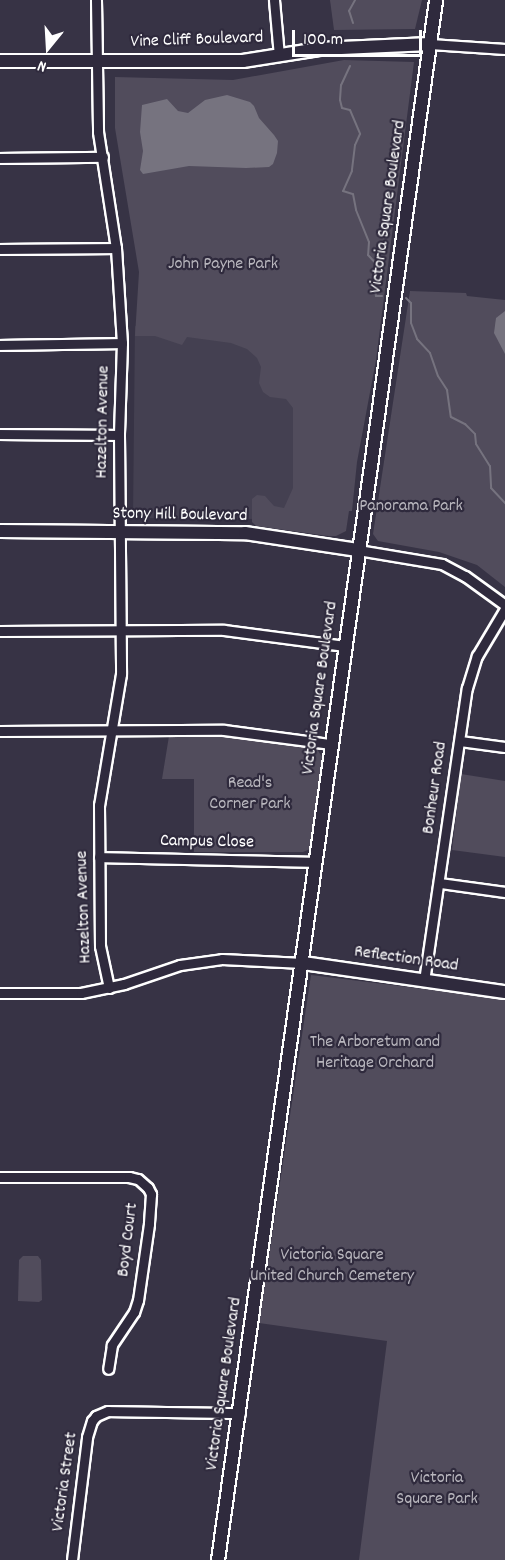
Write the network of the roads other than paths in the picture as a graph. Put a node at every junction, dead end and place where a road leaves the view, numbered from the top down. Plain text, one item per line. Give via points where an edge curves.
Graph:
1 (96, 0) edge
2 (274, 0) edge
3 (436, 0) edge
4 (430, 44) junction
5 (505, 49) edge
6 (279, 56) junction
7 (0, 61) edge
8 (96, 62) junction
9 (103, 157) junction
10 (0, 158) edge
11 (116, 248) junction
12 (0, 249) edge
13 (122, 343) junction
14 (0, 345) edge
15 (0, 434) edge
16 (119, 435) junction
17 (0, 531) edge
18 (119, 532) junction
19 (358, 550) junction
20 (505, 607) edge
21 (0, 631) edge
22 (121, 631) junction
23 (345, 646) junction
24 (111, 729) junction
25 (0, 731) edge
26 (460, 741) junction
27 (331, 744) junction
28 (505, 747) edge
29 (99, 857) junction
30 (315, 862) junction
31 (440, 883) junction
32 (505, 892) edge
33 (303, 963) junction
34 (424, 981) junction
35 (108, 988) junction
36 (505, 992) edge
37 (0, 993) edge
38 (0, 1177) edge
39 (108, 1368) dead end
40 (240, 1413) junction
41 (72, 1560) edge
42 (218, 1560) edge

1 - 8 street, Hazelton Avenue
2 - 6 street
3 - 4 street, Victoria Square Boulevard
4 - 5 street
4 - 6 street, Vine Cliff Boulevard via 319,49
4 - 19 street, Victoria Square Boulevard
6 - 8 street, Vine Cliff Boulevard via 243,61
7 - 8 street, Vine Cliff Boulevard
8 - 9 street, Hazelton Avenue via 98,132
9 - 10 street
9 - 11 street, Hazelton Avenue
11 - 12 street
11 - 13 street, Hazelton Avenue
13 - 14 street
13 - 16 street, Hazelton Avenue
15 - 16 street
16 - 18 street, Hazelton Avenue
17 - 18 street, Stony Hill Boulevard
18 - 19 street, Stony Hill Boulevard via 245,533
18 - 22 street, Hazelton Avenue
19 - 20 street via 442,564 465,576
19 - 23 street, Victoria Square Boulevard
20 - 26 street, Bonheur Road via 477,656 467,688
21 - 22 street
22 - 23 street via 224,630
22 - 24 street, Hazelton Avenue via 121,674
23 - 27 street, Victoria Square Boulevard
24 - 25 street
24 - 27 street via 224,730
24 - 29 street, Hazelton Avenue via 99,799
26 - 28 street
26 - 31 street, Bonheur Road
27 - 30 street, Victoria Square Boulevard
29 - 30 street, Campus Close
29 - 35 street, Hazelton Avenue via 100,946
30 - 33 street, Victoria Square Boulevard
31 - 32 street
31 - 34 street, Bonheur Road
33 - 34 street, Reflection Road
33 - 35 street via 200,961
33 - 40 street, Victoria Square Boulevard
34 - 36 street, Reflection Road
35 - 37 street via 74,993
38 - 39 street, Boyd Court via 129,1177 138,1179 151,1194 138,1299 112,1345
40 - 41 street, Victoria Street via 100,1413 92,1421 87,1437
40 - 42 street, Victoria Square Boulevard

